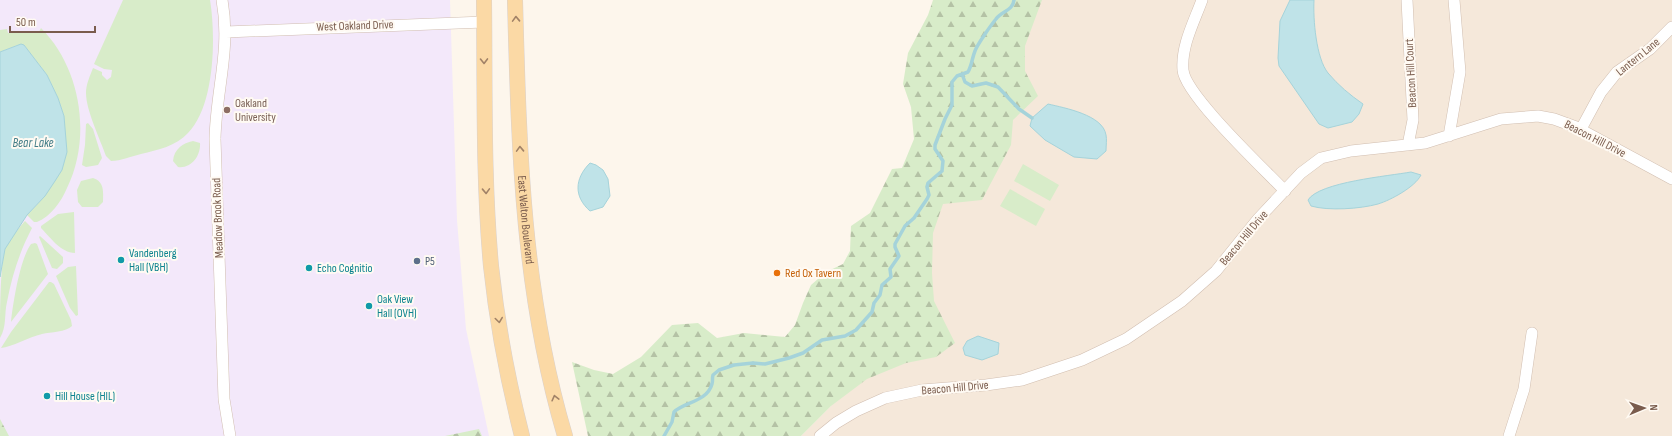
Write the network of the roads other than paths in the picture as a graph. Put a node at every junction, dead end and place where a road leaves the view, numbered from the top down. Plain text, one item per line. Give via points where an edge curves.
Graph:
1 (222, 0) edge
2 (484, 0) edge
3 (515, 0) edge
4 (1202, 0) edge
5 (1407, 0) edge
6 (1454, 0) edge
7 (484, 22) junction
8 (1672, 27) edge
9 (226, 32) junction
10 (1581, 129) junction
11 (1449, 136) junction
12 (1408, 145) junction
13 (1672, 179) edge
14 (1284, 190) junction
15 (1532, 333) dead end
16 (230, 436) edge
17 (522, 436) edge
18 (565, 436) edge
19 (820, 436) edge
20 (1509, 436) edge

1 - 9 street, Meadow Brook Road
2 - 7 main road
18 -> 3 main road, East Walton Boulevard via 543,349 532,286 522,180
4 - 14 street via 1184,50 1183,71 1186,80 1190,89 1226,131
5 - 12 street, Beacon Hill Court via 1413,120
6 - 11 street via 1460,72
7 - 9 street, West Oakland Drive
7 -> 17 main road via 486,176 492,267 506,366
8 - 10 street, Lantern Lane via 1633,63 1617,72 1601,92
9 - 16 street, Meadow Brook Road via 215,139 224,399
10 - 11 street, Beacon Hill Drive via 1538,116 1501,119
10 - 13 street, Beacon Hill Drive
11 - 12 street, Beacon Hill Drive
12 - 14 street, Beacon Hill Drive via 1351,151 1321,158
14 - 19 street, Beacon Hill Drive via 1216,271 1182,302 1126,339 1082,360 1022,380 922,390 884,398 856,411
15 - 20 street via 1524,389

